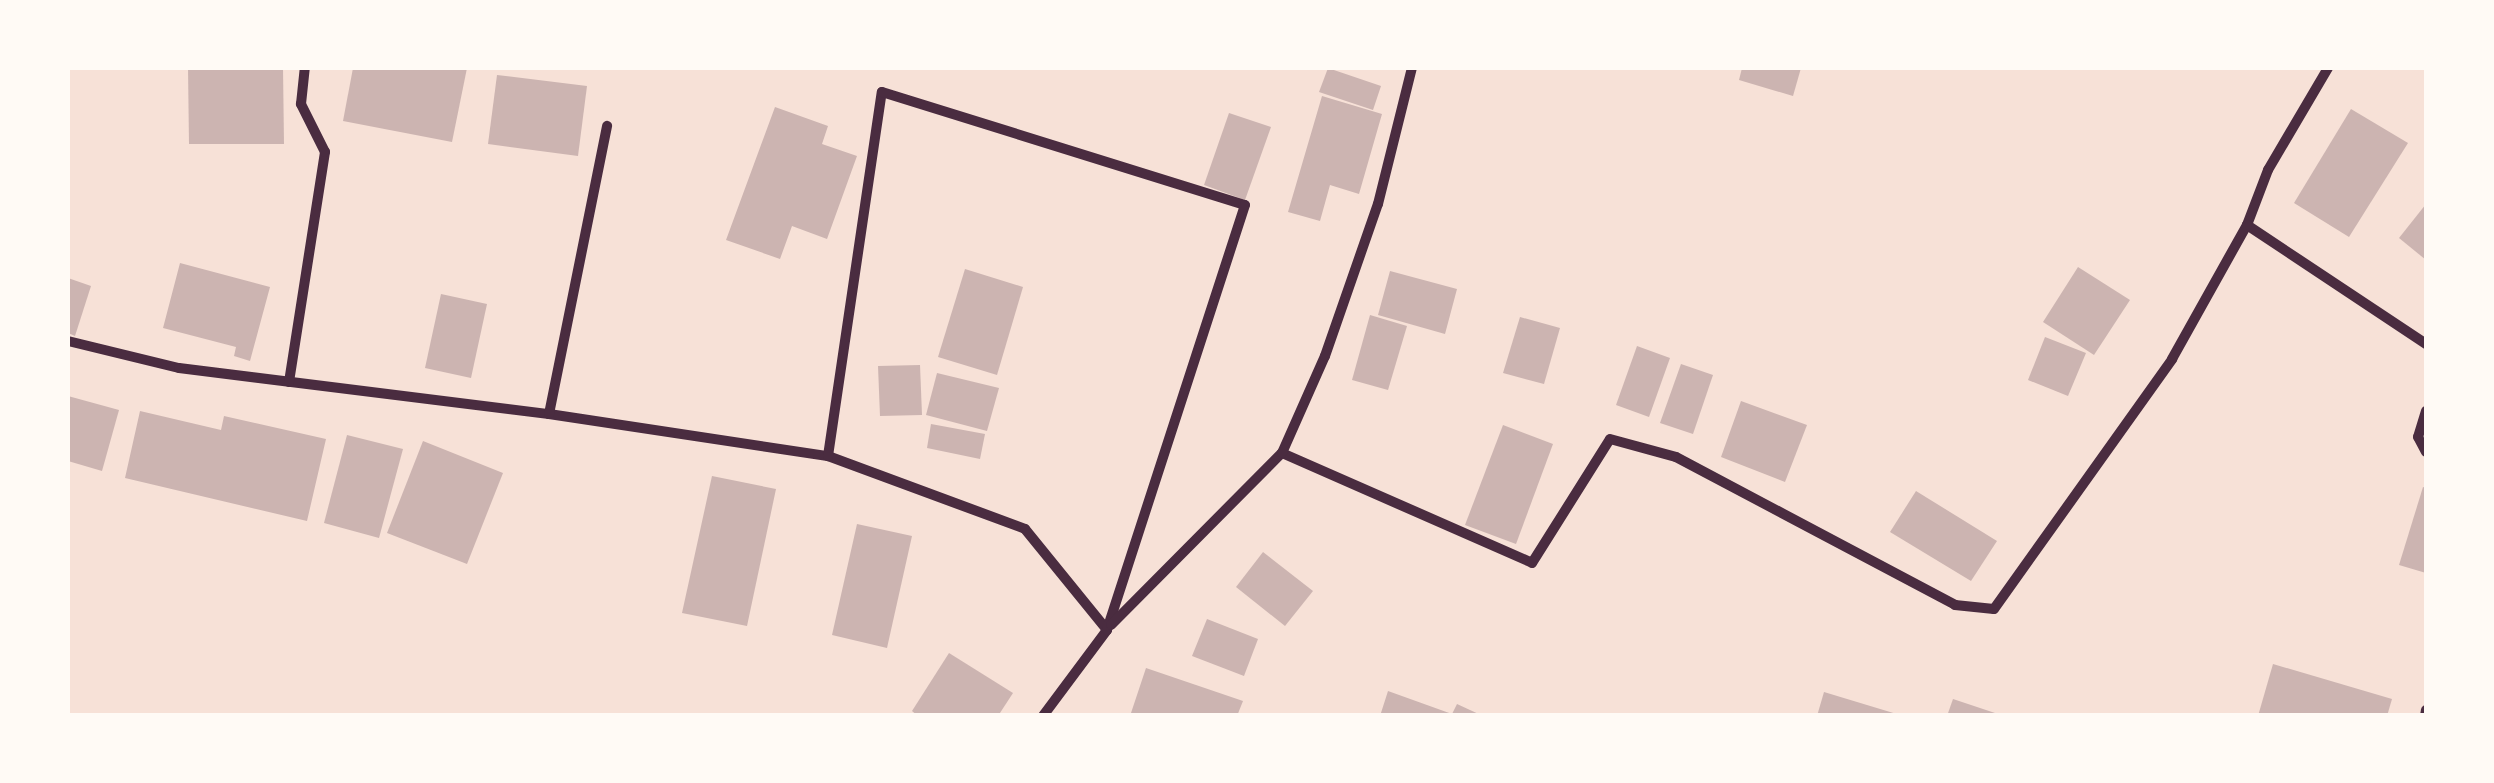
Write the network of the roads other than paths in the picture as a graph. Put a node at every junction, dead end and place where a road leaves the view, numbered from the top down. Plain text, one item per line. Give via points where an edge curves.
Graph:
1 (304, 68) edge
2 (1412, 68) edge
3 (2328, 68) edge
4 (606, 126) dead end
5 (2247, 225) junction
6 (68, 341) edge
7 (2426, 344) edge
8 (288, 382) junction
9 (2426, 410) edge
10 (550, 414) junction
11 (2426, 452) edge
12 (1282, 453) junction
13 (828, 456) junction
14 (1106, 630) junction
15 (1043, 716) edge

1 - 8 street via 300,104 324,152
2 - 12 street via 1378,204 1325,356
3 - 5 street via 2268,170
4 - 10 street
5 - 7 street
5 - 12 street via 2172,359 1994,609 1955,605 1676,457 1610,439 1532,563
6 - 8 street via 179,368
8 - 10 street
9 - 11 street via 2418,437
10 - 13 street
12 - 14 street
13 - 14 street via 1025,529
13 - 14 street via 882,92 1245,206
14 - 15 street

